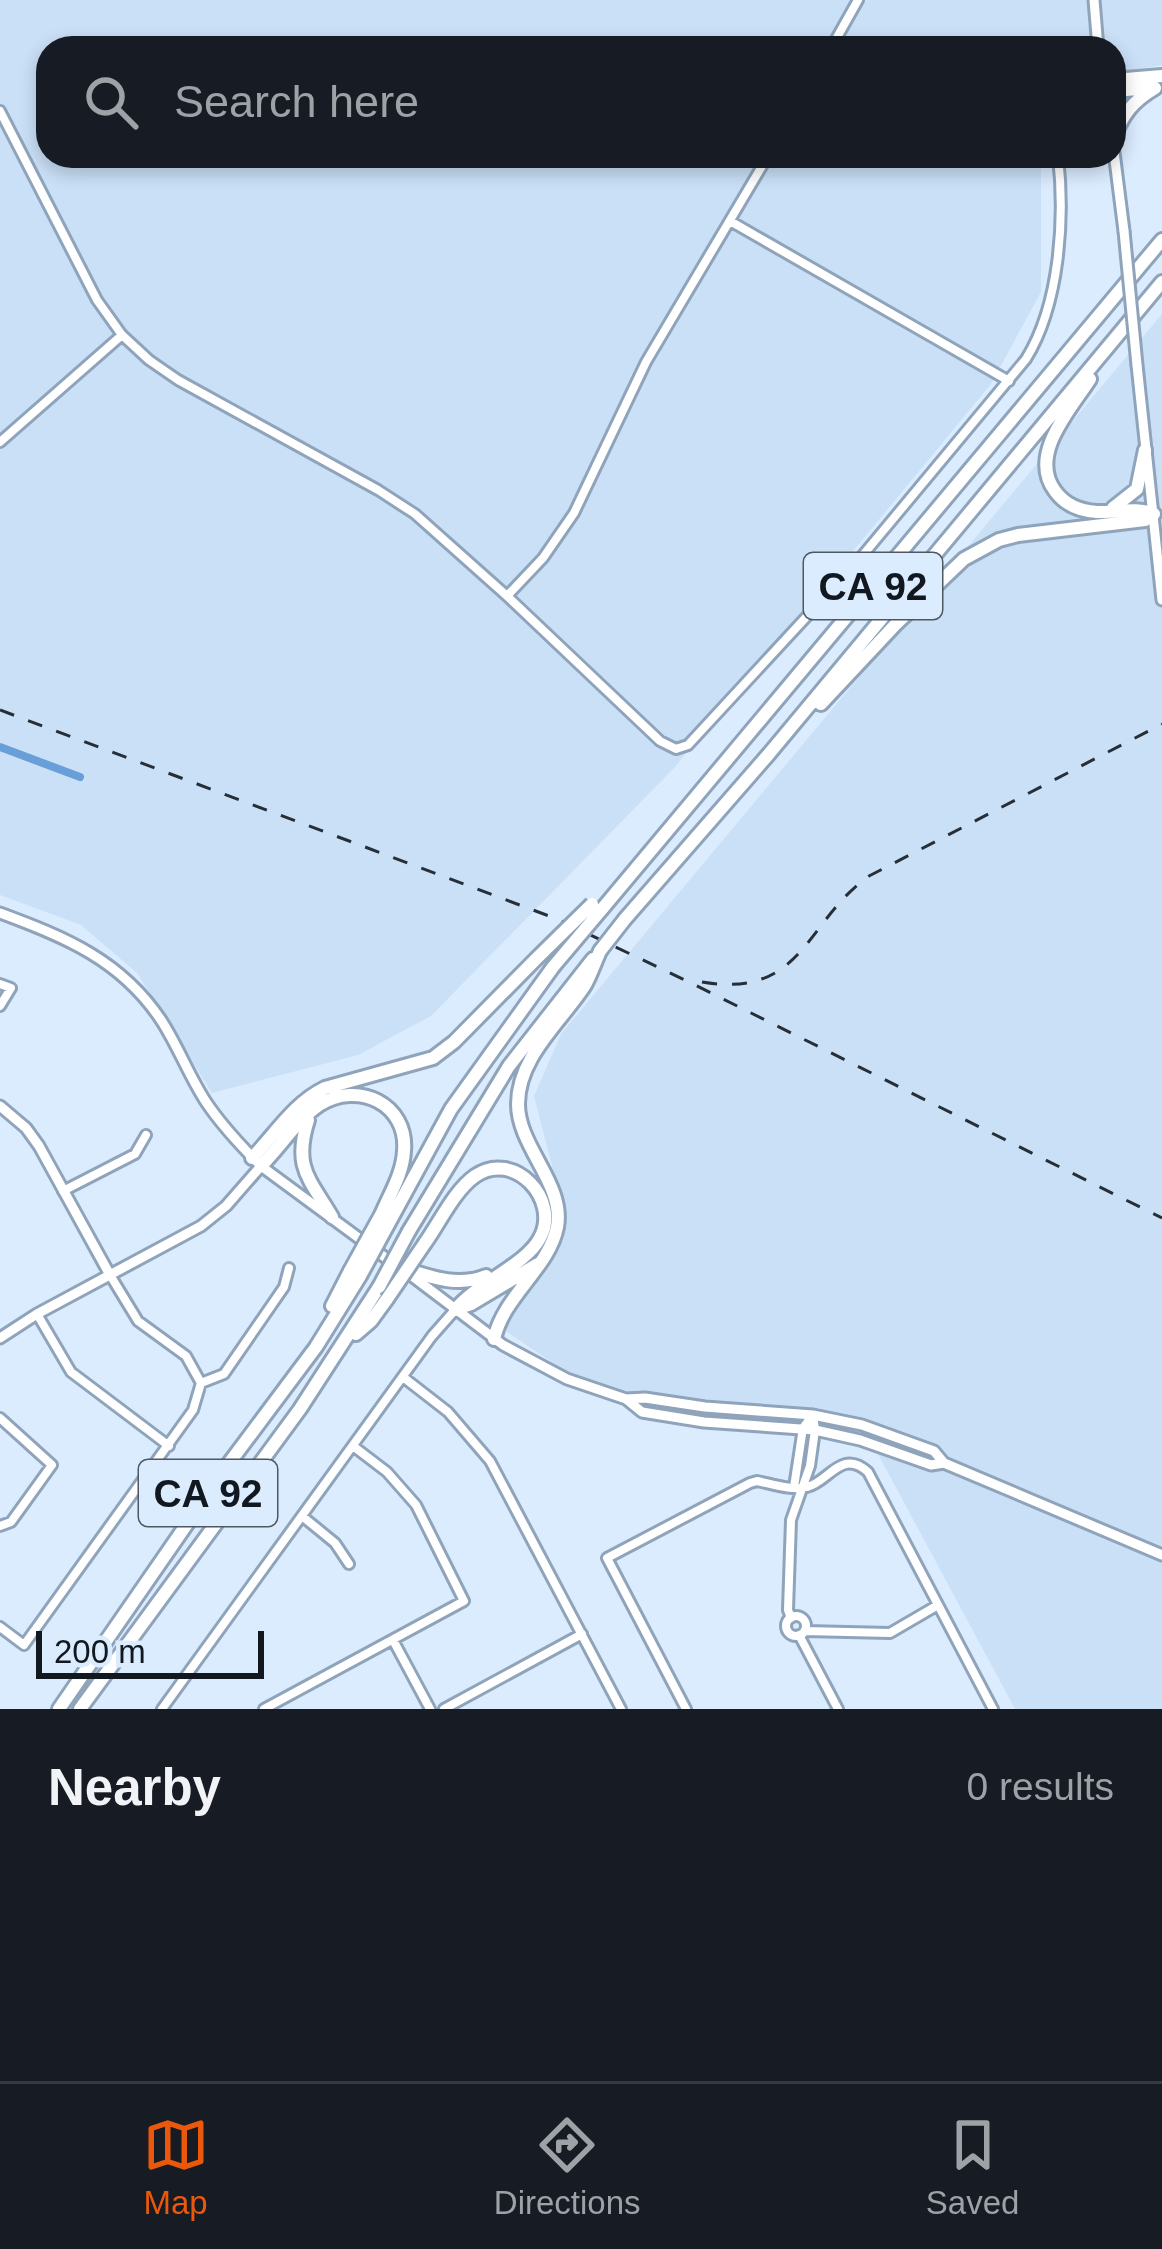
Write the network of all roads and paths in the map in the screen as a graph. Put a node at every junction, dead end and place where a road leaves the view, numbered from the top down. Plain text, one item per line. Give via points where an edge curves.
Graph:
1 (858, 0) edge
2 (1094, 0) edge
3 (838, 36) edge
4 (1097, 36) edge
5 (1126, 81) edge
6 (1159, 84) edge
7 (1126, 89) edge
8 (0, 111) edge
9 (1126, 111) edge
10 (761, 168) edge
11 (1059, 168) edge
12 (1116, 168) edge
13 (730, 221) junction
14 (1162, 229) edge
15 (1162, 240) edge
16 (1162, 282) edge
17 (1112, 297) junction
18 (1121, 331) junction
19 (122, 335) junction
20 (1009, 381) junction
21 (0, 442) edge
22 (1145, 450) junction
23 (1104, 512) junction
24 (1158, 514) edge
25 (507, 596) junction
26 (1162, 600) edge
27 (768, 754) junction
28 (597, 907) junction
29 (0, 913) edge
30 (582, 980) junction
31 (0, 984) edge
32 (0, 1006) edge
33 (0, 1106) edge
34 (310, 1113) junction
35 (146, 1135) dead end
36 (257, 1162) junction
37 (64, 1191) junction
38 (386, 1216) junction
39 (332, 1217) junction
40 (538, 1264) junction
41 (399, 1267) junction
42 (290, 1268) dead end
43 (504, 1269) junction
44 (110, 1276) junction
45 (383, 1293) junction
46 (455, 1310) junction
47 (37, 1314) junction
48 (0, 1338) edge
49 (494, 1339) junction
50 (403, 1377) junction
51 (201, 1383) junction
52 (626, 1399) junction
53 (813, 1414) junction
54 (0, 1418) edge
55 (809, 1429) junction
56 (169, 1446) junction
57 (352, 1446) junction
58 (799, 1455) junction
59 (810, 1461) junction
60 (944, 1463) junction
61 (828, 1473) junction
62 (798, 1488) junction
63 (302, 1516) junction
64 (0, 1526) edge
65 (1162, 1555) edge
66 (349, 1564) dead end
67 (938, 1605) junction
68 (122, 1618) junction
69 (0, 1627) edge
70 (802, 1633) junction
71 (582, 1634) junction
72 (393, 1640) junction
73 (165, 1708) edge
74 (49, 1709) edge
75 (59, 1709) edge
76 (80, 1709) edge
77 (264, 1709) edge
78 (430, 1709) edge
79 (444, 1709) edge
80 (621, 1709) edge
81 (686, 1709) edge
82 (838, 1709) edge
83 (994, 1709) edge

1 - 3 street
2 - 4 main road
5 - 6 highway
6 - 7 highway
6 - 9 highway
8 - 19 street
10 - 13 street
11 - 20 street via 1048,310
12 - 22 main road, bridge
13 - 20 street
13 - 25 street via 646,362 574,513
14 - 17 highway
15 - 17 highway, CA 92
16 - 18 highway, CA 92
17 - 28 highway, CA 92
18 - 23 highway via 1046,458 1058,496
18 - 27 highway, CA 92
19 - 21 street
19 - 25 street via 178,380 416,514
20 - 25 street via 858,560 681,749 660,741
22 - 23 highway via 1137,489
22 - 24 main road
23 - 24 highway
24 - 26 main road
24 - 27 highway via 1018,535 979,549
27 - 30 highway, CA 92, bridge
28 - 36 highway, bridge via 442,1052 311,1094
28 - 38 highway, CA 92, bridge via 451,1109
29 - 36 main road via 70,940 120,974 159,1017 226,1130
30 - 40 highway via 520,1088 521,1126 557,1210 557,1230
30 - 45 highway, CA 92, bridge via 508,1066 409,1231
31 - 32 street via 11,988
33 - 37 main road via 26,1128
34 - 36 highway
34 - 38 highway via 334,1098 361,1096 400,1122 404,1159
34 - 39 highway via 302,1167
35 - 37 street via 135,1154
36 - 39 main road
36 - 44 main road via 214,1217
37 - 44 main road
38 - 68 highway, CA 92, bridge via 316,1347
39 - 41 main road
40 - 46 highway
40 - 49 highway via 498,1319
41 - 43 highway via 462,1282
41 - 46 main road
42 - 51 street via 224,1374
43 - 45 highway, bridge via 536,1245 546,1218 532,1183 506,1168 470,1180
43 - 46 highway
44 - 47 main road
44 - 51 street via 138,1322 186,1356
45 - 76 highway, CA 92 via 371,1322 345,1342
46 - 49 main road
46 - 50 street
47 - 48 main road
47 - 56 street via 70,1372
49 - 52 main road via 562,1377
50 - 57 street
50 - 71 street via 448,1412 490,1461
51 - 56 street
52 - 53 main road
52 - 55 main road via 674,1419
53 - 55 street
53 - 60 main road via 934,1451
54 - 64 street via 52,1465
55 - 58 street
55 - 59 street
55 - 60 main road
56 - 69 street via 24,1645
57 - 63 street
57 - 72 street via 416,1505 464,1601
58 - 59 street
58 - 62 street
59 - 61 street
59 - 62 street
60 - 65 main road
61 - 62 street
61 - 67 street via 852,1464 868,1472
62 - 70 street via 788,1610 803,1619
62 - 81 street via 750,1483 607,1558
63 - 66 street
63 - 73 street
67 - 70 street via 890,1633
67 - 83 street
68 - 74 highway
68 - 75 highway, CA 92
70 - 82 street
71 - 79 street
71 - 80 street
72 - 77 street
72 - 78 street

